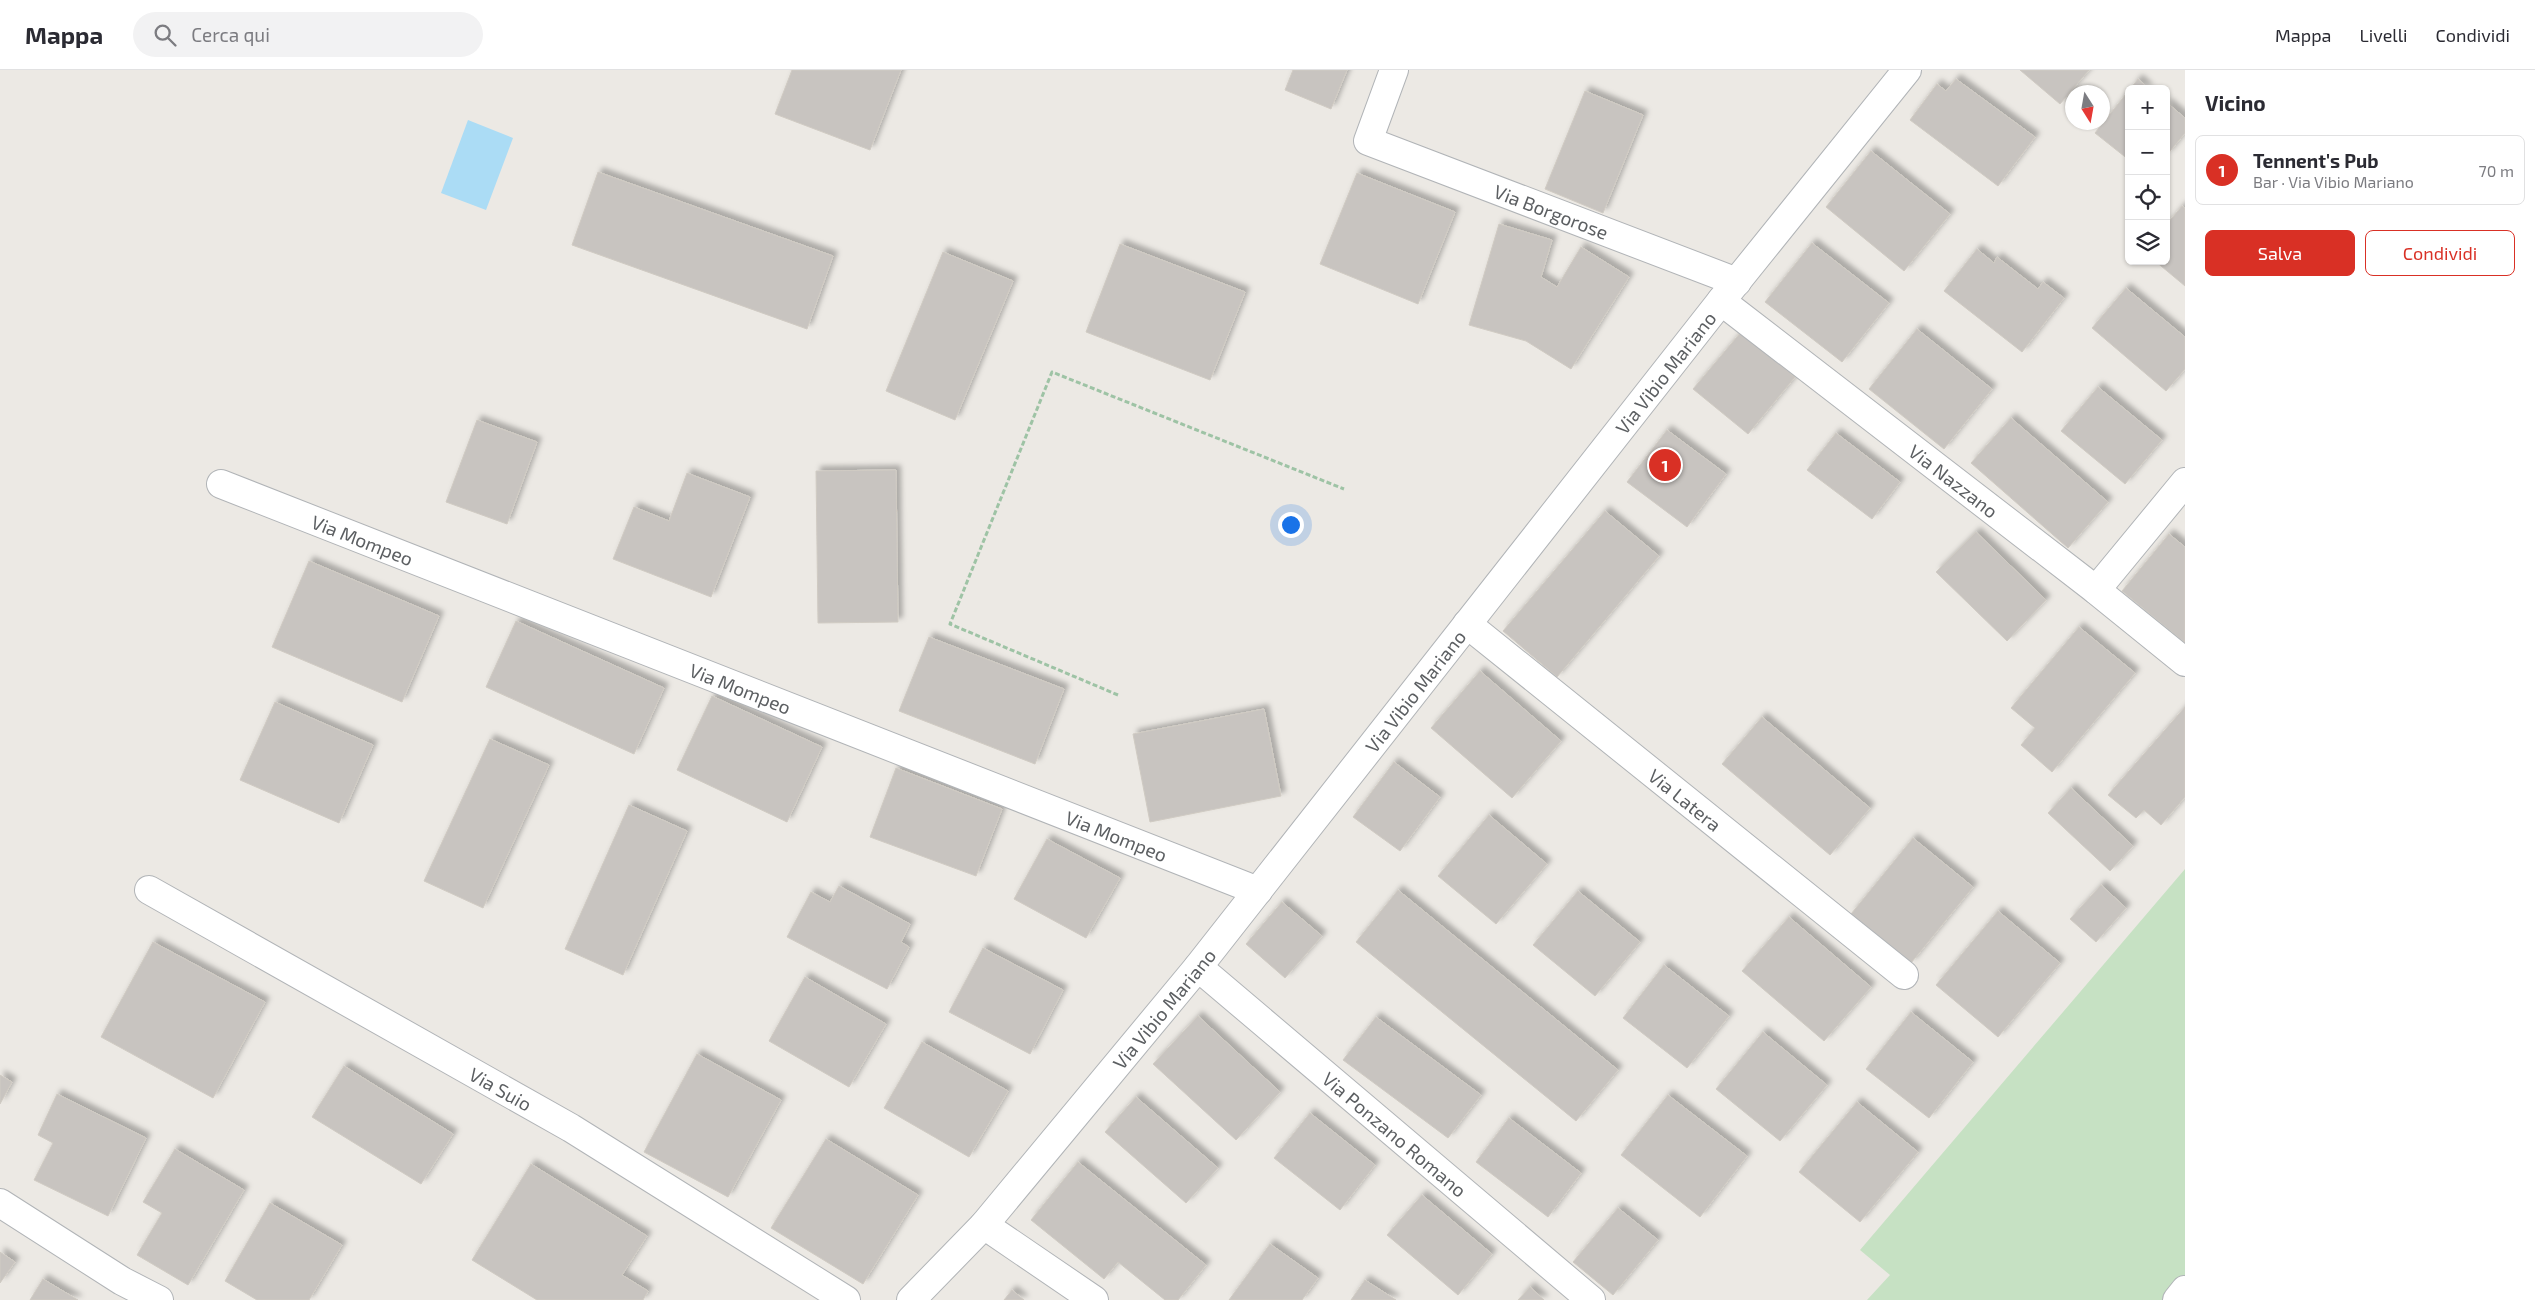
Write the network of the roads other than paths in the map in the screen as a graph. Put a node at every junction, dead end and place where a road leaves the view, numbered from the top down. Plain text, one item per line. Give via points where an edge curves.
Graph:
1 (1394, 70) edge
2 (1907, 70) edge
3 (1729, 291) junction
4 (2185, 482) edge
5 (221, 484) dead end
6 (2096, 590) junction
7 (1467, 624) junction
8 (2185, 662) edge
9 (148, 890) dead end
10 (1258, 890) junction
11 (1198, 967) junction
12 (1904, 975) dead end
13 (0, 1203) edge
14 (984, 1225) junction
15 (2185, 1290) edge
16 (159, 1300) edge
17 (846, 1300) edge
18 (911, 1300) edge
19 (1094, 1300) edge
20 (1591, 1300) edge
21 (2177, 1300) edge

1 - 3 street, Via Borgorose via 1368,141
2 - 3 street, Via Vibio Mariano
3 - 6 street, Via Nazzano
3 - 7 street, Via Vibio Mariano
4 - 6 street
5 - 10 street, Via Mompeo
6 - 8 street, Via Nazzano
7 - 10 street, Via Vibio Mariano
7 - 12 street, Via Latera
9 - 17 street, Via Suio via 571,1128
10 - 11 street, Via Vibio Mariano
11 - 14 street, Via Vibio Mariano
11 - 20 street, Via Ponzano Romano
13 - 16 street via 122,1281
14 - 18 street, Via Vibio Mariano
14 - 19 street
15 - 21 street

